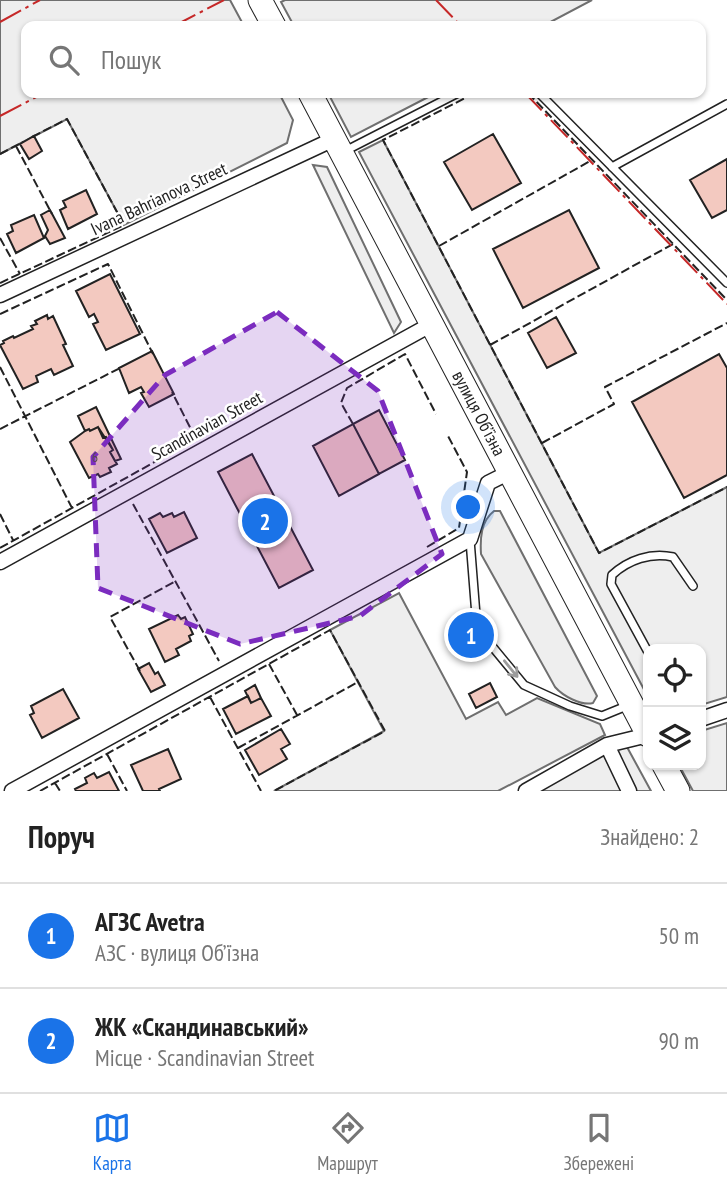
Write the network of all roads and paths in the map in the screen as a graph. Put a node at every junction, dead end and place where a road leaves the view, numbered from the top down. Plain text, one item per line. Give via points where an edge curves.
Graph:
1 (262, 1) edge
2 (272, 21) edge
3 (313, 98) edge
4 (447, 98) edge
5 (544, 98) edge
6 (727, 104) edge
7 (338, 146) junction
8 (612, 167) junction
9 (727, 283) edge
10 (0, 295) edge
11 (432, 324) junction
12 (510, 472) junction
13 (470, 539) junction
14 (0, 562) edge
15 (693, 586) dead end
16 (644, 644) edge
17 (632, 704) junction
18 (727, 710) edge
19 (706, 715) edge
20 (643, 725) edge
21 (643, 736) edge
22 (607, 745) junction
23 (667, 770) edge
24 (12, 791) edge
25 (526, 791) edge
26 (629, 791) edge
27 (678, 791) edge

1 - 2 highway
3 - 7 highway, вулиця Об’їзна
4 - 7 lane
5 - 8 lane
6 - 8 lane
7 - 10 street, Ivana Bahrianova Street
7 - 11 highway, вулиця Об’їзна
8 - 9 lane
11 - 12 highway, вулиця Об’їзна
11 - 14 street, Scandinavian Street
12 - 13 street via 488,483
12 - 17 highway, вулиця Об’їзна
13 -> 17 lane via 477,628 524,685 602,716
13 - 24 street
15 - 16 lane via 673,557 660,554 646,556 612,575 611,584
17 - 20 highway, вулиця Об’їзна
18 - 19 street
21 - 22 street
22 - 25 street
22 - 26 street
23 - 27 highway

